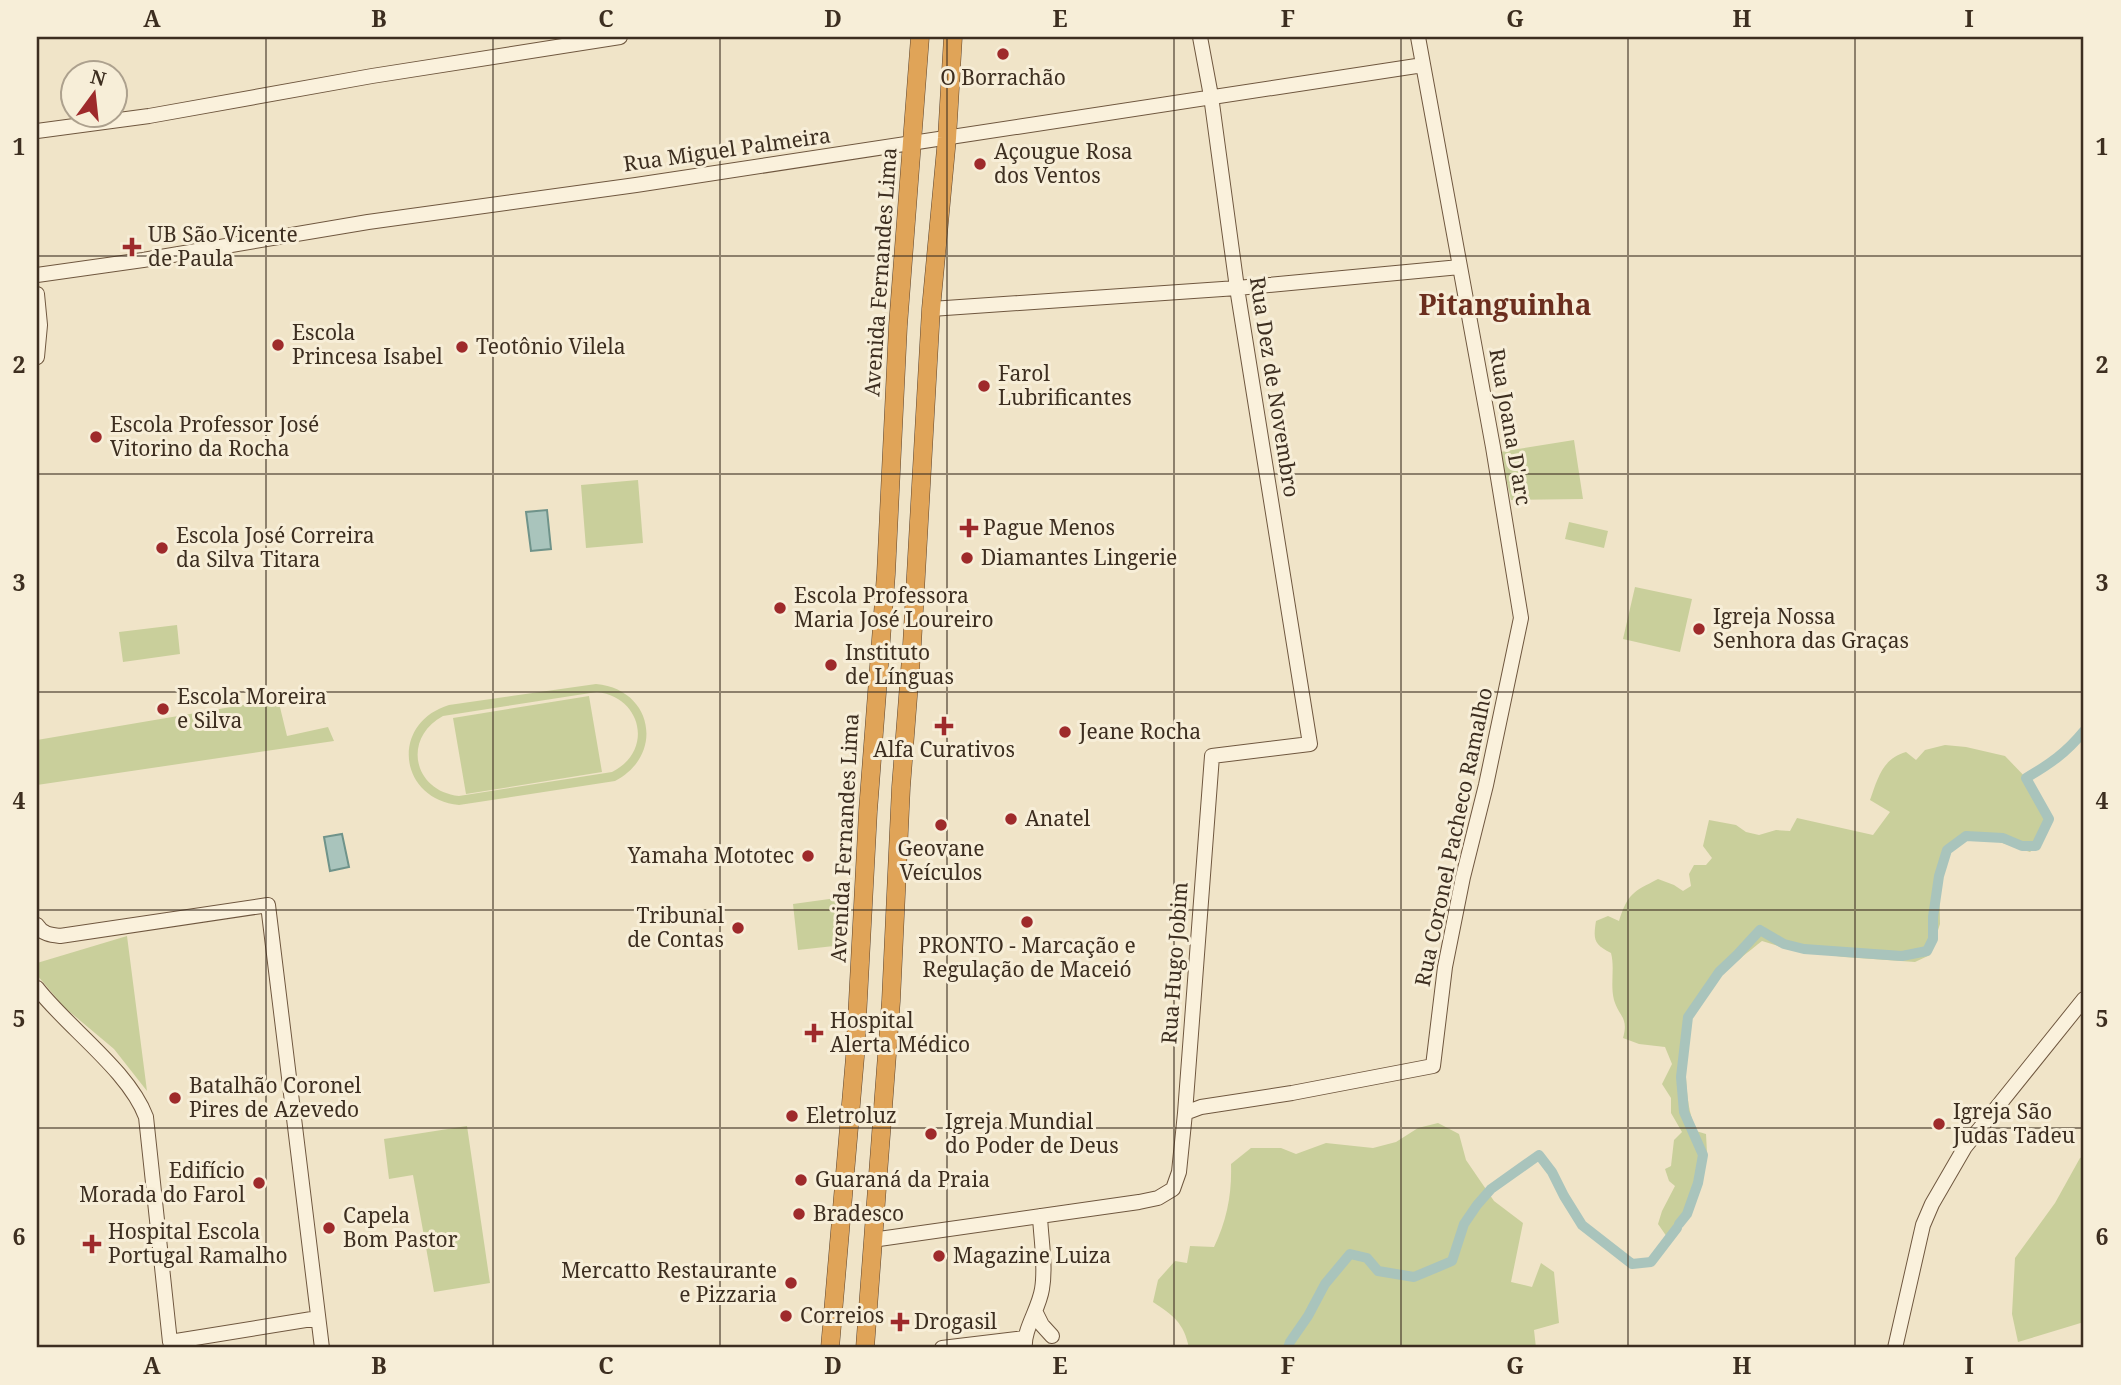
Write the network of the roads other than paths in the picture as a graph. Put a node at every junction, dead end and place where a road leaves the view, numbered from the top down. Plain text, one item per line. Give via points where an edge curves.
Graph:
1 (620, 37) edge
2 (920, 37) edge
3 (953, 37) edge
4 (1200, 37) edge
5 (1418, 37) edge
6 (1423, 65) junction
7 (1211, 96) junction
8 (37, 131) edge
9 (947, 138) junction
10 (912, 143) junction
11 (1460, 267) junction
12 (37, 275) edge
13 (1237, 288) junction
14 (37, 294) edge
15 (931, 309) junction
16 (37, 357) edge
17 (1521, 618) joint
18 (1212, 756) joint
19 (38, 928) edge
20 (37, 988) edge
21 (2084, 999) edge
22 (1186, 1106) junction
23 (1040, 1216) junction
24 (872, 1240) junction
25 (1036, 1313) junction
26 (318, 1318) junction
27 (1052, 1336) dead end
28 (1025, 1343) edge
29 (321, 1348) edge
30 (830, 1348) edge
31 (865, 1348) edge
32 (942, 1348) edge
33 (1895, 1348) edge

1 - 8 street
2 - 10 highway, Avenida Fernandes Lima
3 - 9 highway
4 - 7 street, Rua Dez de Novembro
5 - 6 street, Rua Joana D'arc
6 - 7 street, Rua Miguel Palmeira
6 - 11 street, Rua Joana D'arc
7 - 9 street, Rua Miguel Palmeira
7 - 13 street, Rua Dez de Novembro
9 - 10 street, Rua Miguel Palmeira
9 - 15 highway
10 - 12 street, Rua Miguel Palmeira
10 - 30 highway, Avenida Fernandes Lima via 855,1057
11 - 13 street
11 - 17 street, Rua Joana D'arc
13 - 15 street
13 - 18 street, Rua Dez de Novembro via 1310,744
14 - 16 street
15 - 24 highway via 891,1001
17 - 22 street, Rua Coronel Pacheco Ramalho via 1460,890 1433,1066 1292,1093
18 - 22 street, Rua Hugo Jobim
19 - 26 street via 60,936 268,905
20 - 26 street via 107,1061 140,1102 146,1117 170,1342
21 - 33 street via 1972,1138 1932,1204
22 - 23 street, Rua Hugo Jobim via 1173,1189 1158,1198
23 - 24 street
23 - 25 street via 1043,1279
24 - 31 highway
25 - 27 street
25 - 28 street
26 - 29 street
28 - 32 street

